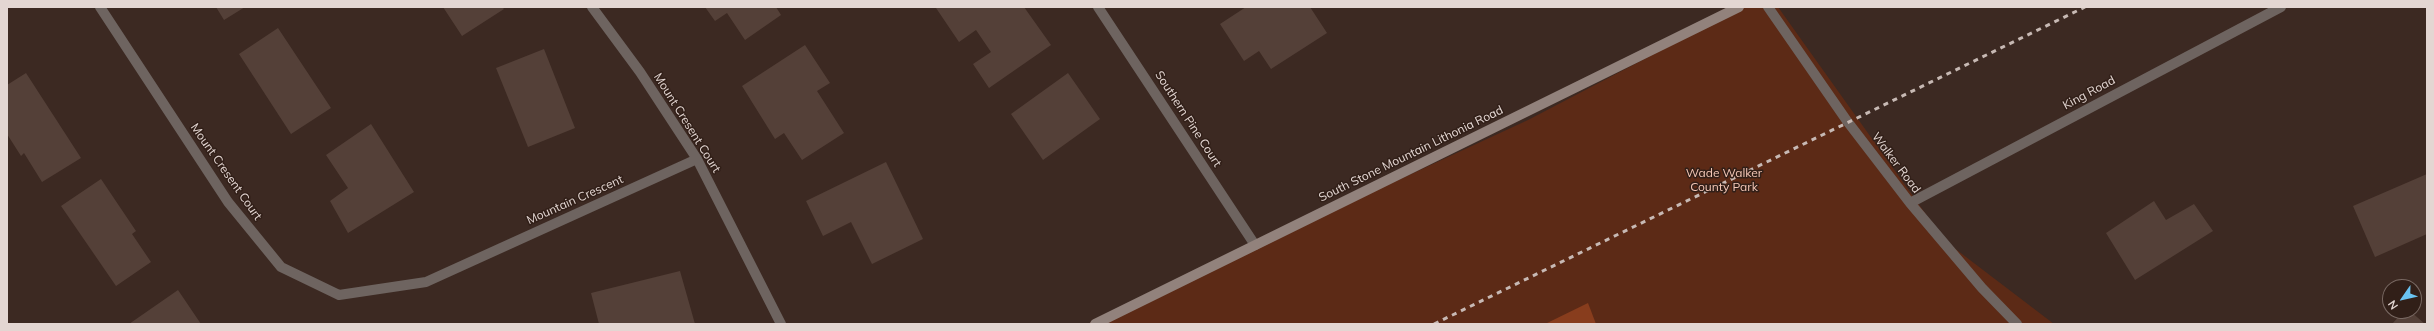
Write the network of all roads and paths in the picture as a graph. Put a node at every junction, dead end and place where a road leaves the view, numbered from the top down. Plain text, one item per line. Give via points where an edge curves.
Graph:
1 (100, 7) edge
2 (592, 7) edge
3 (1098, 7) edge
4 (1739, 7) edge
5 (1768, 7) edge
6 (2281, 7) edge
7 (697, 159) junction
8 (1910, 203) junction
9 (1255, 245) junction
10 (464, 265) joint
11 (781, 324) edge
12 (1095, 324) edge
13 (2017, 324) edge

1 - 10 street, Mount Cresent Court via 228,202 281,267 339,295 426,282
2 - 7 street, Mount Cresent Court via 640,72
3 - 9 street, Southern Pine Court
4 - 9 main road, South Stone Mountain Lithonia Road
5 - 8 street, Walker Road via 1847,121
6 - 8 street, King Road
7 - 10 street, Mountain Crescent
7 - 11 street, Mount Cresent Court
8 - 13 street, Walker Road via 1982,288
9 - 12 main road, South Stone Mountain Lithonia Road

